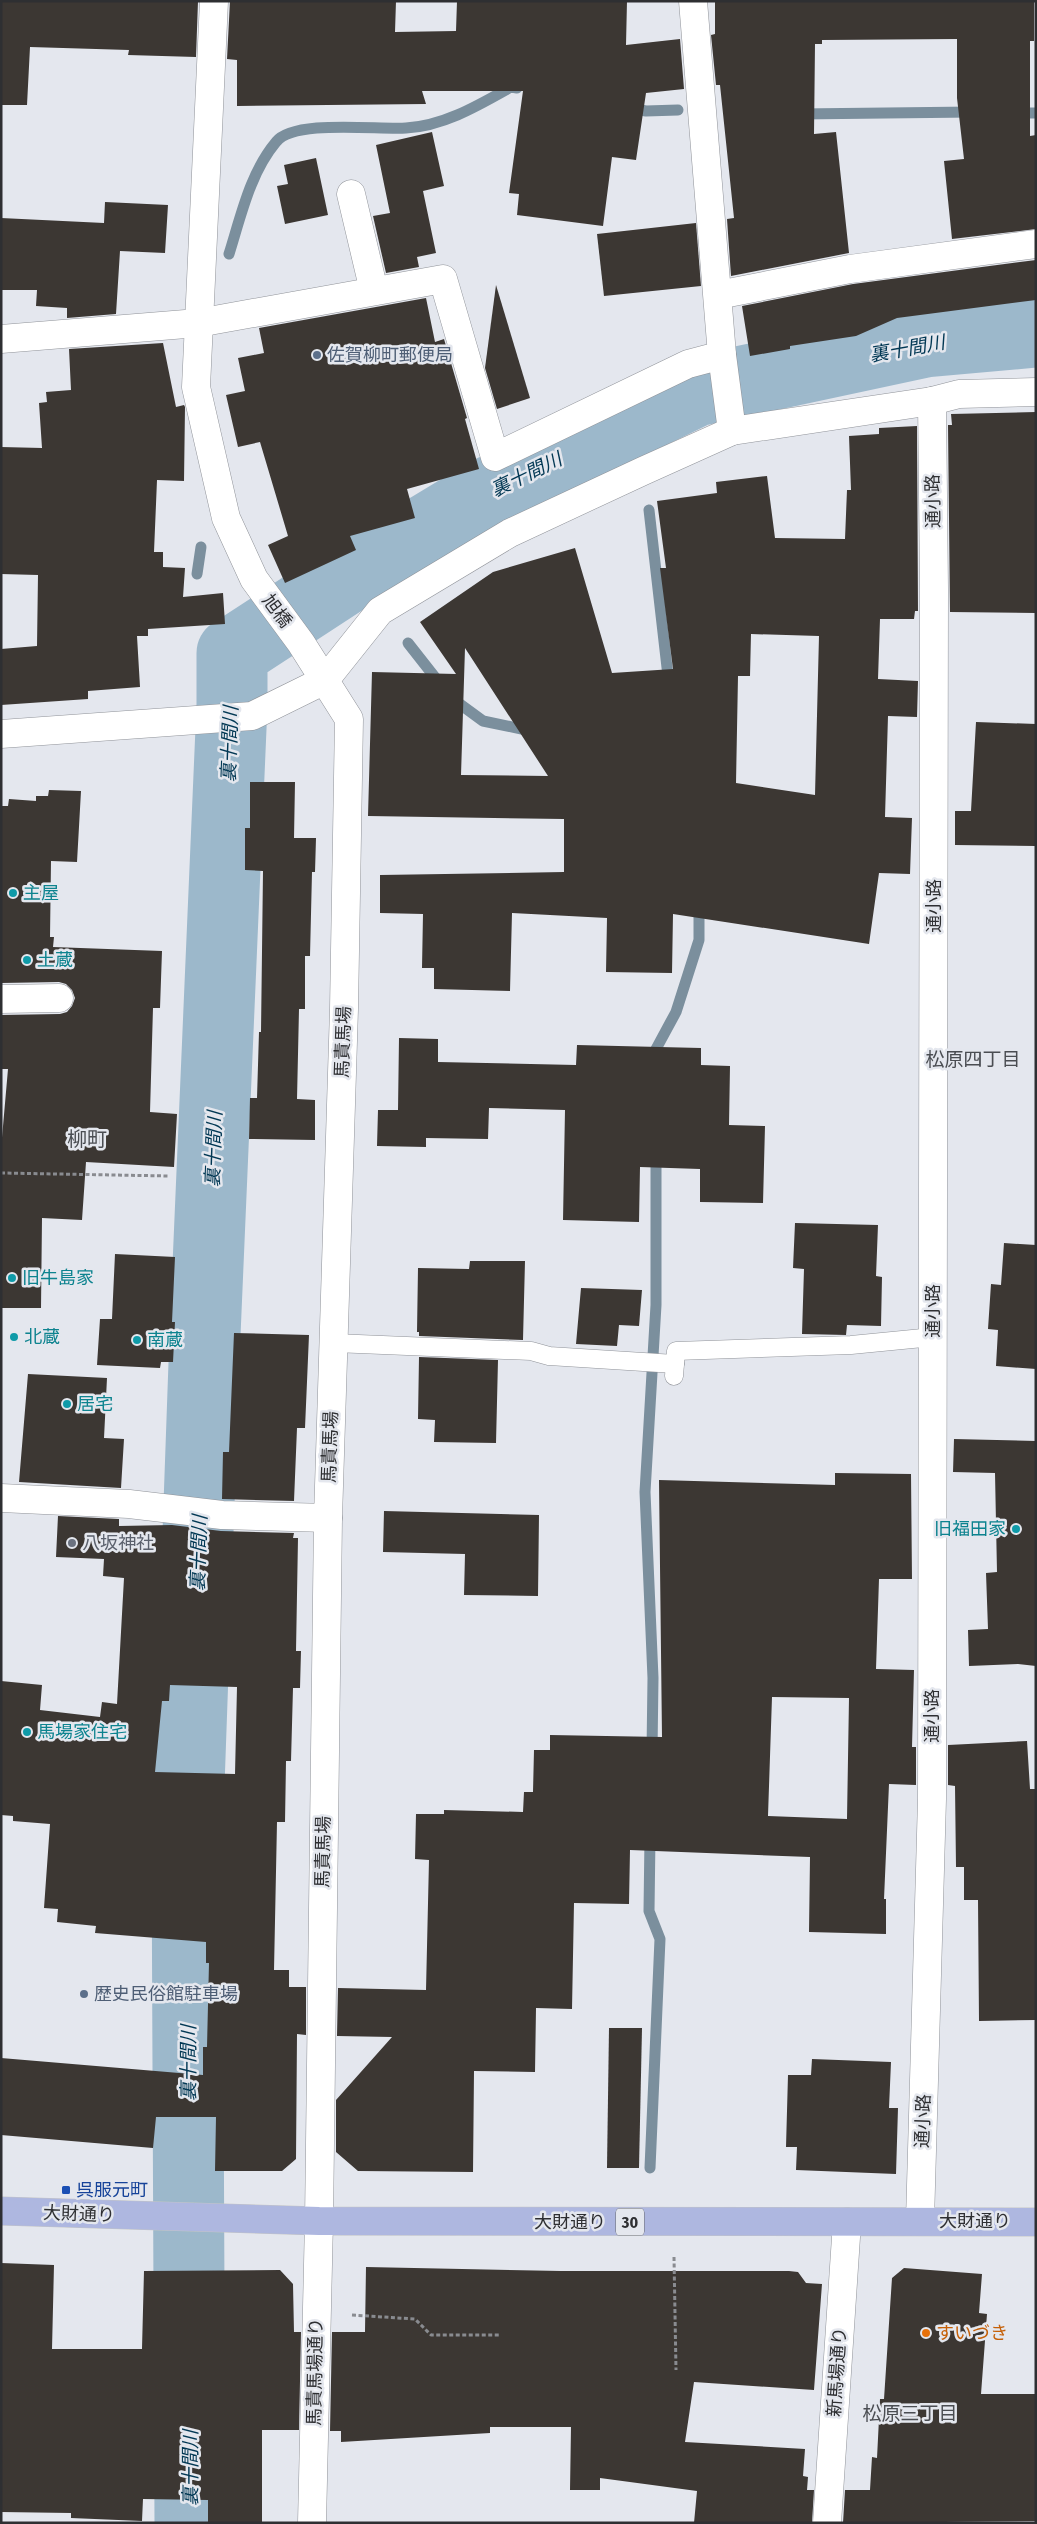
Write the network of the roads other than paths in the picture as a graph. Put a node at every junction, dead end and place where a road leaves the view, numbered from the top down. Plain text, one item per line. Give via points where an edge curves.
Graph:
1 (214, 1) edge
2 (693, 1) edge
3 (351, 194) dead end
4 (1036, 244) edge
5 (374, 291) junction
6 (718, 295) junction
7 (198, 323) junction
8 (1, 339) edge
9 (722, 355) junction
10 (1036, 392) edge
11 (932, 401) junction
12 (731, 423) junction
13 (325, 680) junction
14 (1, 734) edge
15 (60, 998) dead end
16 (1, 999) edge
17 (933, 1337) junction
18 (334, 1343) junction
19 (1, 1498) edge
20 (328, 1518) junction
21 (1, 2211) edge
22 (319, 2221) junction
23 (920, 2221) junction
24 (847, 2222) junction
25 (1036, 2222) edge
26 (312, 2523) edge
27 (827, 2523) edge

1 - 7 street, 旭橋
2 - 6 street
3 - 5 street
4 - 6 street via 850,269
5 - 7 street
5 - 9 street via 443,278 495,457 688,364
6 - 9 street
7 - 8 street
7 - 13 street, 旭橋 via 196,387 226,518 254,579
9 - 12 street
10 - 11 street via 959,394
11 - 12 street
11 - 17 street, 通小路
12 - 13 street via 510,533 380,611
13 - 14 street via 252,716
13 - 18 street, 馬責馬場 via 349,719
15 - 16 street
17 - 18 lane via 851,1345 676,1351 675,1370 636,1362 549,1356 531,1351
17 - 23 street, 通小路 via 932,1799
18 - 20 street, 馬責馬場
19 - 20 street via 176,1508 222,1515
20 - 22 street, 馬責馬場
21 - 22 main road, 大財通り / 30
22 - 24 main road, 大財通り / 30
22 - 26 street, 馬責馬場通り
23 - 24 main road, 大財通り / 30
23 - 25 main road, 大財通り / 30
24 - 27 street, 新馬場通り

